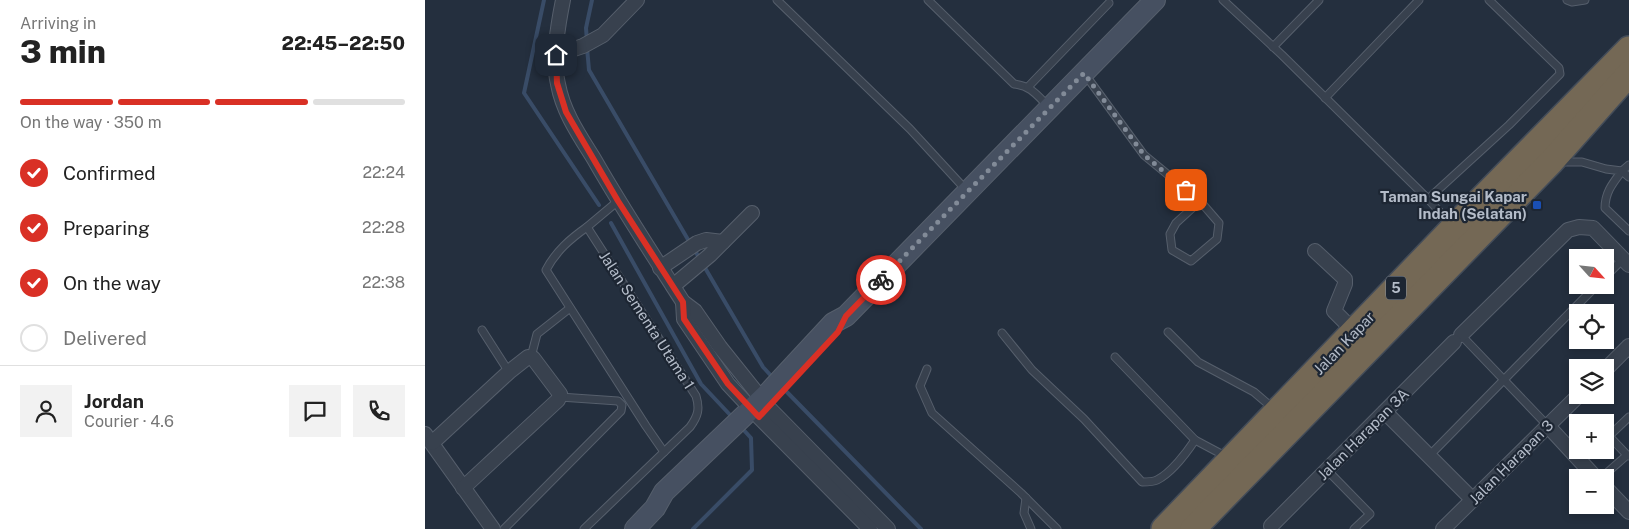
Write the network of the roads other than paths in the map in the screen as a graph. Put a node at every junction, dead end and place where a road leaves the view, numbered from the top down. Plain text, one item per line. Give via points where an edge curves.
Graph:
1 (563, 0) edge
2 (637, 0) edge
3 (777, 0) edge
4 (928, 0) edge
5 (1155, 0) edge
6 (1223, 0) edge
7 (1319, 0) edge
8 (1419, 0) edge
9 (1489, 0) edge
10 (1567, 0) edge
11 (1585, 0) edge
12 (1109, 3) dead end
13 (1273, 47) junction
14 (1629, 49) edge
15 (556, 55) junction
16 (1629, 68) edge
17 (1084, 73) junction
18 (1629, 74) edge
19 (1028, 87) junction
20 (1325, 98) junction
21 (1629, 99) edge
22 (1050, 108) junction
23 (1594, 112) junction
24 (1544, 137) junction
25 (1551, 162) junction
26 (1629, 165) edge
27 (1622, 171) junction
28 (1629, 177) edge
29 (967, 191) junction
30 (1428, 199) junction
31 (618, 201) junction
32 (1200, 201) junction
33 (752, 213) dead end
34 (587, 227) junction
35 (1454, 227) junction
36 (1629, 231) edge
37 (723, 242) junction
38 (1315, 252) dead end
39 (1626, 262) edge
40 (660, 268) junction
41 (1614, 271) edge
42 (673, 286) junction
43 (1588, 294) edge
44 (570, 308) junction
45 (482, 330) dead end
46 (1168, 332) dead end
47 (1355, 332) junction
48 (1001, 333) dead end
49 (1457, 339) junction
50 (1629, 346) edge
51 (531, 357) junction
52 (1115, 357) dead end
53 (1614, 361) edge
54 (927, 369) dead end
55 (509, 372) junction
56 (1504, 380) junction
57 (560, 397) junction
58 (630, 400) junction
59 (1570, 404) edge
60 (622, 405) junction
61 (1277, 412) junction
62 (1385, 412) junction
63 (755, 413) junction
64 (1629, 417) edge
65 (1548, 426) junction
66 (428, 438) edge
67 (1195, 440) junction
68 (664, 452) junction
69 (1429, 456) junction
70 (1628, 456) edge
71 (1232, 459) junction
72 (1587, 469) edge
73 (1612, 469) edge
74 (1327, 470) junction
75 (463, 488) junction
76 (1614, 496) edge
77 (1026, 498) junction
78 (1473, 500) junction
79 (1629, 512) edge
80 (1271, 526) dead end
81 (493, 529) edge
82 (504, 529) edge
83 (584, 529) edge
84 (635, 529) edge
85 (870, 529) edge
86 (888, 529) edge
87 (1031, 529) edge
88 (1057, 529) edge
89 (1164, 529) edge
90 (1193, 529) edge
91 (1354, 529) edge
92 (1443, 529) edge

1 - 15 street
2 - 15 street via 603,35
3 - 29 lane via 911,129
4 - 19 lane via 1014,84
5 - 17 street
6 - 13 lane
7 - 13 lane
8 - 20 lane
9 - 30 lane via 1561,70 1560,74
10 - 11 lane
12 - 19 lane
13 - 20 lane
14 - 24 highway, Jalan Kapar / 5
15 - 31 street via 557,83 566,112
16 - 24 street via 1617,72 1565,124
17 - 22 street
17 - 32 lane via 1144,155
18 - 23 highway, Jalan Kapar / 5
19 - 22 lane
20 - 30 lane
21 - 23 highway
22 - 29 street
23 - 25 highway, Jalan Kapar / 5
24 - 35 highway, Jalan Kapar / 5
25 - 27 lane via 1582,162
25 - 90 highway, Jalan Kapar / 5
26 - 27 lane
27 - 28 lane
27 - 36 lane via 1608,190 1605,208
29 - 63 street via 846,316 833,324
30 - 35 lane
31 - 34 lane
31 - 40 street
32 - 32 lane via 1219,223 1217,239 1191,261 1172,250 1170,234 1176,223
33 - 37 street
34 - 44 lane via 567,241 546,270
34 - 68 lane, Jalan Sementa Utama 1 via 696,396 697,417
35 - 47 highway, Jalan Kapar / 5
37 - 40 street via 706,240 697,243
37 - 42 street
38 - 47 street via 1345,279 1334,311
39 - 41 lane
39 - 49 street, Jalan Harapan 3A via 1593,228 1568,230
40 - 42 street
42 - 63 street via 683,302 684,319 728,384
43 - 56 lane
44 - 51 lane via 537,334
44 - 58 lane
45 - 55 lane
46 - 61 lane via 1198,362 1254,392
47 - 61 highway, Jalan Kapar / 5
48 - 67 lane via 1032,370 1084,419 1142,482 1156,481 1167,473
49 - 56 lane
49 - 62 street, Jalan Harapan 3A
50 - 53 street
51 - 55 street
51 - 57 street
52 - 67 lane
54 - 77 lane via 920,386 932,413
55 - 66 street
56 - 65 lane
56 - 69 lane
57 - 60 lane
57 - 75 street
58 - 60 lane
58 - 68 lane
59 - 65 street, Jalan Harapan 3
60 - 82 lane via 621,411
61 - 71 highway, Jalan Kapar / 5
62 - 69 street
62 - 74 street, Jalan Harapan 3A
63 - 84 street via 674,502 655,508
63 - 85 street
63 - 86 street
64 - 70 lane via 1609,436
65 - 72 street
65 - 78 street, Jalan Harapan 3
66 - 75 street
67 - 71 lane
68 - 83 lane, Jalan Sementa Utama 1
69 - 78 street
70 - 73 lane
71 - 89 highway, Jalan Kapar / 5
74 - 80 street, Jalan Harapan 3A
74 - 91 lane via 1369,514
75 - 81 street
76 - 79 street
77 - 87 lane via 1024,513
77 - 88 lane
78 - 92 street, Jalan Harapan 3

